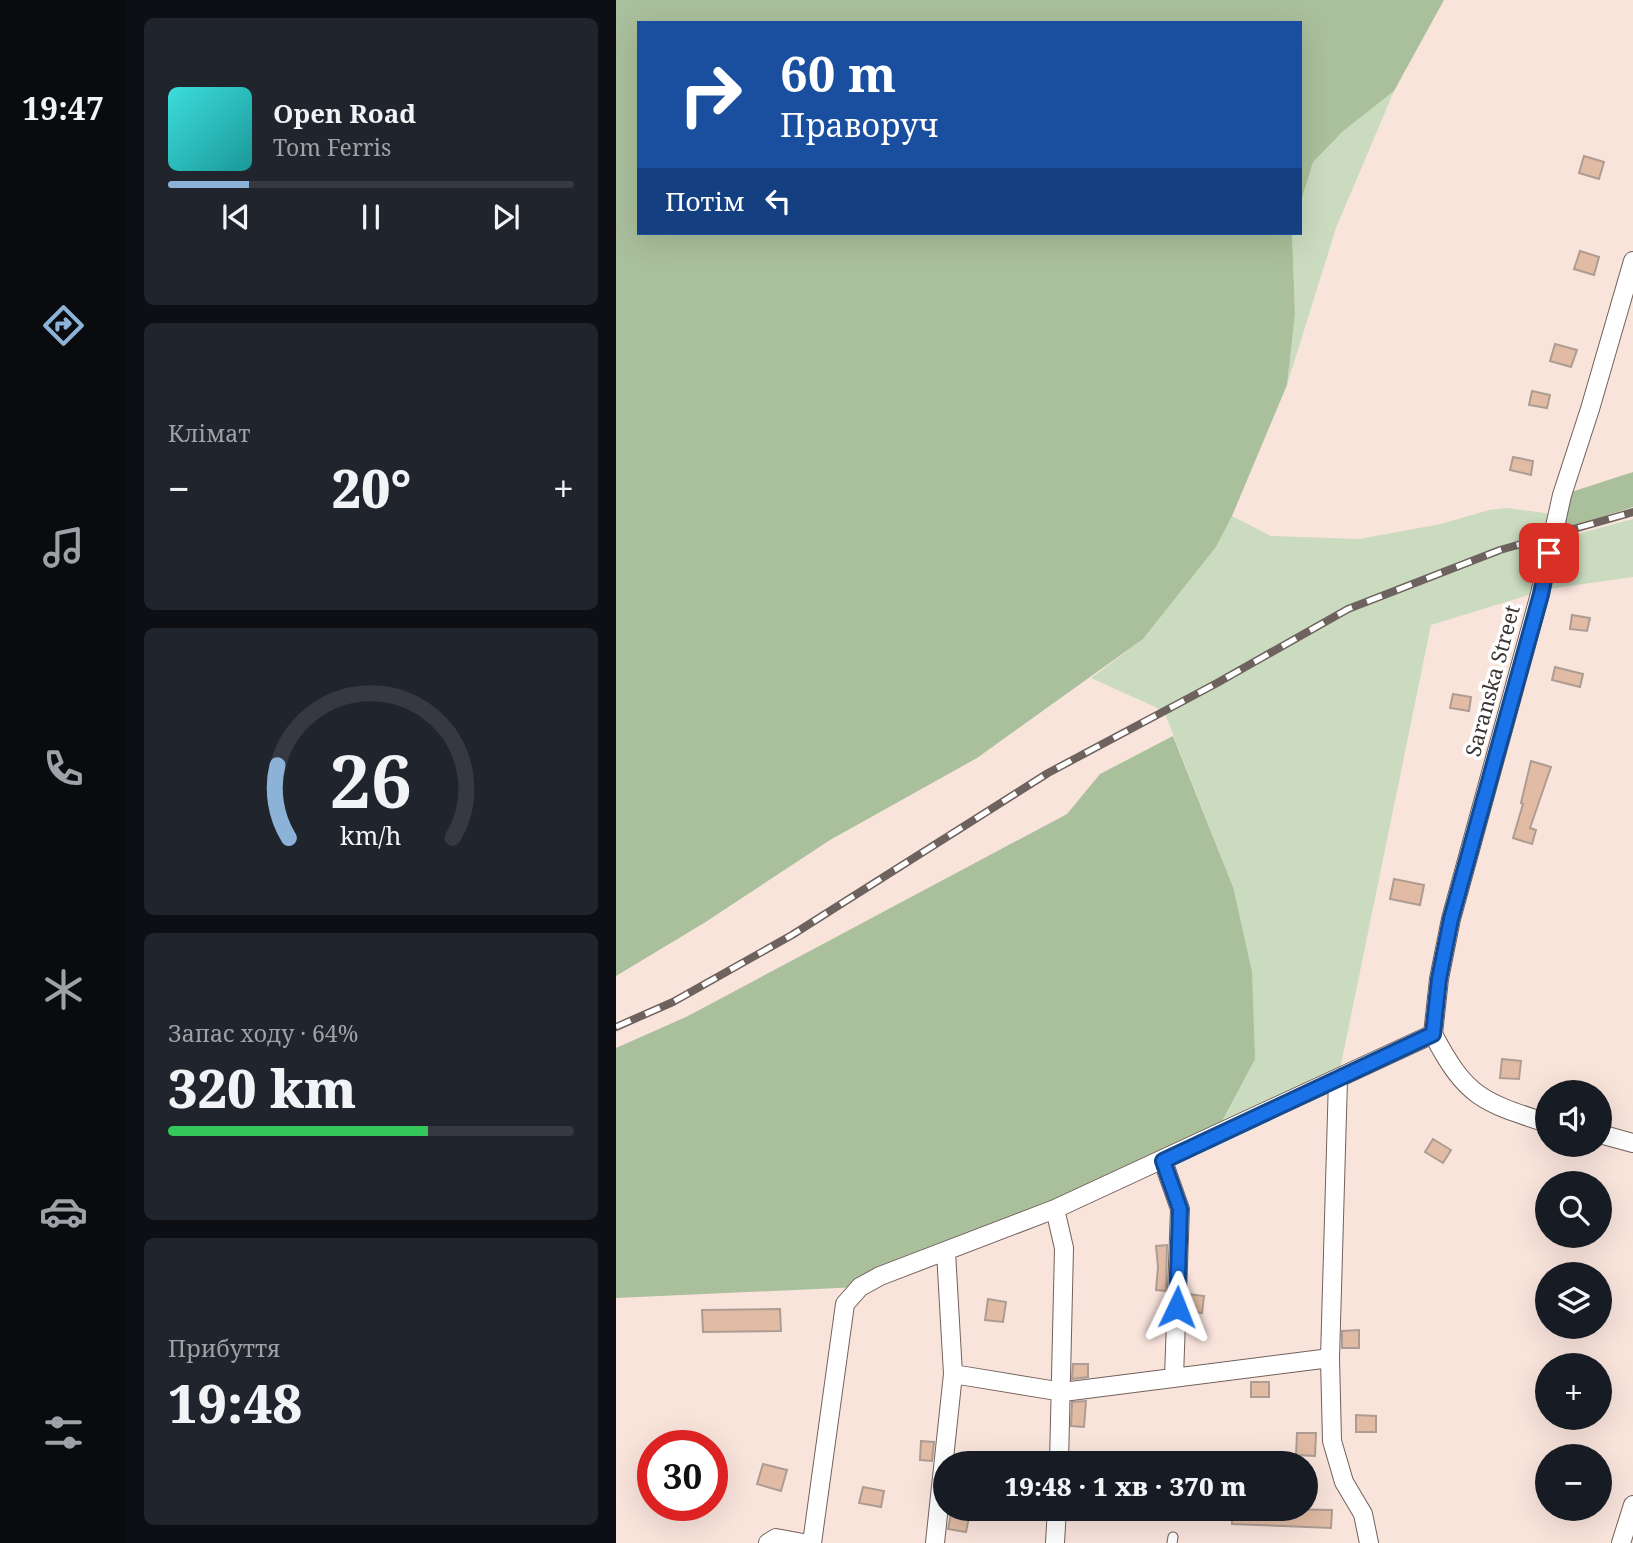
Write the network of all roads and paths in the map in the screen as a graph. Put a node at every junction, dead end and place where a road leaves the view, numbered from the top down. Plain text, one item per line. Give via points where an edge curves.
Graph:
1 (1633, 261) edge
2 (1433, 1034) junction
3 (1338, 1079) junction
4 (1535, 1118) edge
5 (1612, 1137) edge
6 (1633, 1143) edge
7 (1163, 1161) junction
8 (1055, 1209) junction
9 (946, 1252) junction
10 (1330, 1358) junction
11 (953, 1374) junction
12 (1174, 1377) junction
13 (1063, 1392) junction
14 (1060, 1451) edge
15 (1633, 1505) edge
16 (1056, 1521) edge
17 (768, 1543) edge
18 (803, 1543) edge
19 (812, 1543) edge
20 (935, 1543) edge
21 (1055, 1543) edge
22 (1369, 1543) edge
23 (1621, 1543) edge

1 - 2 street, Saranska Street via 1562,495 1541,594 1451,919
2 - 3 street
2 - 4 street via 1461,1080 1481,1098
3 - 7 street
3 - 10 street
5 - 6 street
7 - 8 street
7 - 12 street via 1180,1209
8 - 9 street
8 - 13 street via 1064,1248
9 - 11 street
9 - 19 street via 880,1276 860,1287 845,1304
10 - 12 street
10 - 22 street via 1332,1441 1344,1482 1363,1514
11 - 13 street
11 - 20 street
12 - 13 street
13 - 14 street
15 - 23 street
16 - 21 street
17 - 18 street via 776,1538

